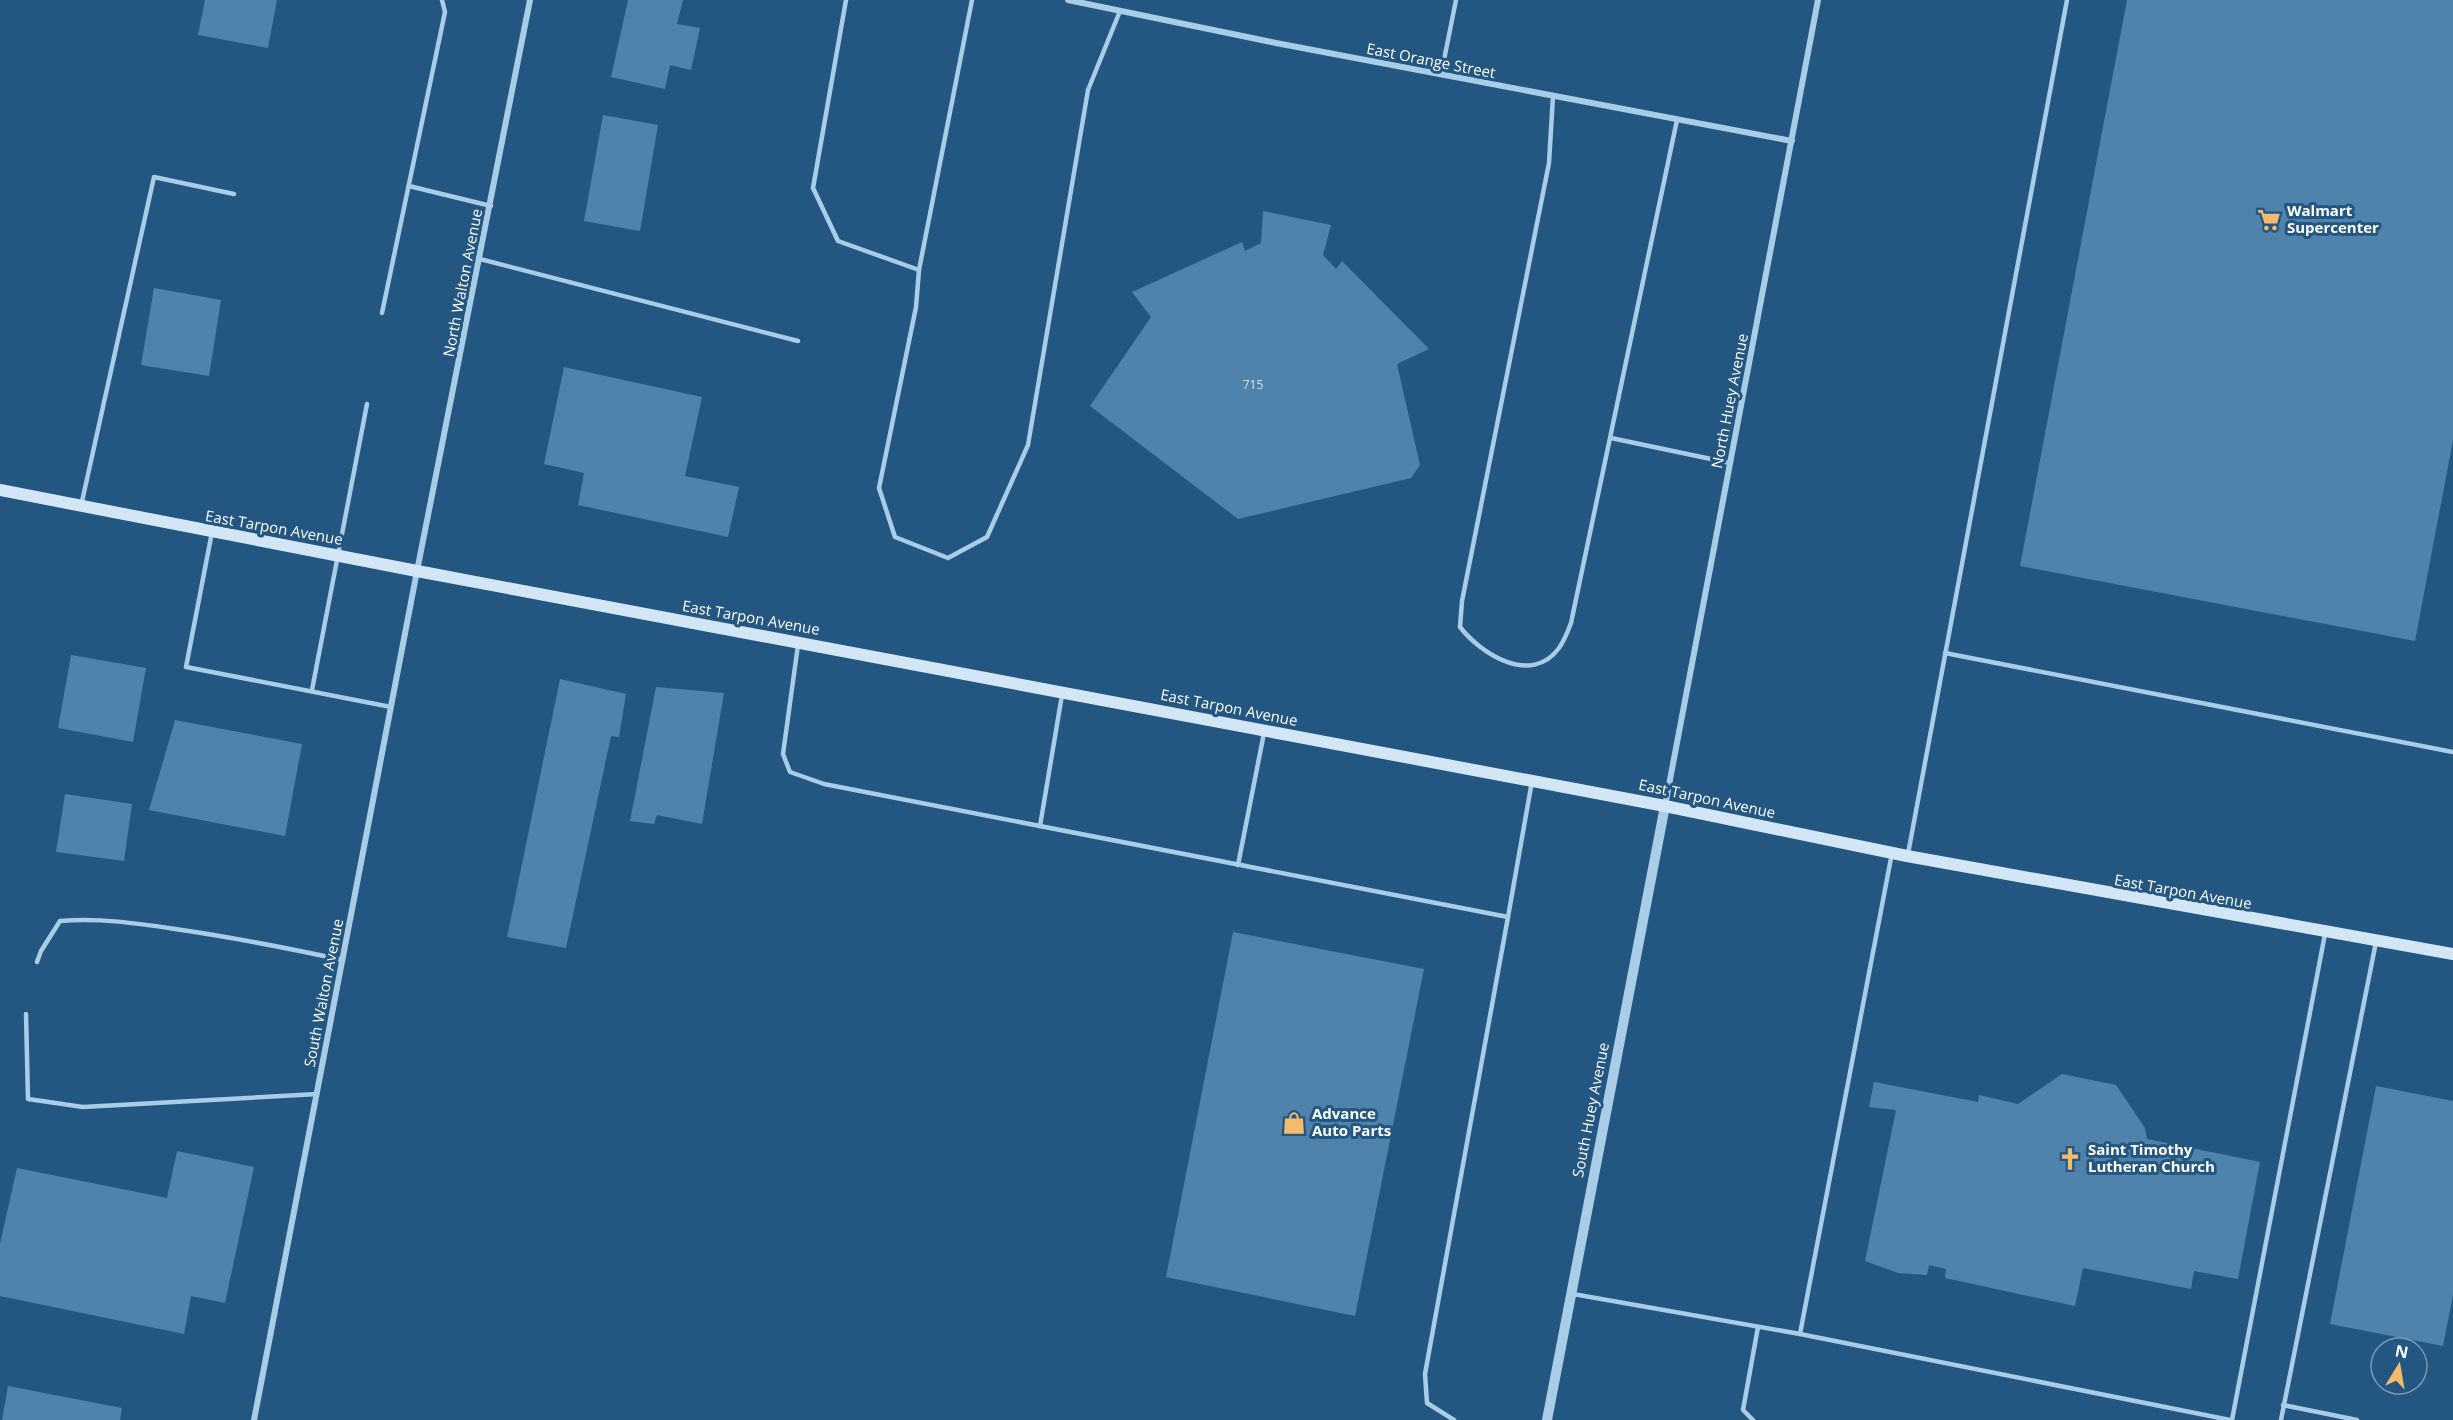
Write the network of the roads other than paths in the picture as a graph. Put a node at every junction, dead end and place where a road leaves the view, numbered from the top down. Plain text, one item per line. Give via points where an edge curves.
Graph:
1 (442, 0) edge
2 (530, 0) edge
3 (846, 0) edge
4 (972, 0) edge
5 (1068, 0) edge
6 (1456, 0) edge
7 (1818, 0) edge
8 (2067, 0) edge
9 (1120, 11) junction
10 (1441, 75) junction
11 (1553, 96) junction
12 (1677, 120) junction
13 (1792, 141) junction
14 (409, 186) junction
15 (234, 195) dead end
16 (491, 206) junction
17 (480, 260) junction
18 (918, 270) junction
19 (382, 313) dead end
20 (798, 341) dead end
21 (367, 404) dead end
22 (1611, 438) junction
23 (1730, 463) junction
24 (0, 490) edge
25 (81, 506) junction
26 (212, 532) junction
27 (338, 554) junction
28 (417, 571) junction
29 (798, 642) junction
30 (1945, 653) junction
31 (312, 690) junction
32 (1063, 692) junction
33 (391, 707) junction
34 (1265, 730) junction
35 (2453, 752) edge
36 (1533, 781) junction
37 (1665, 806) junction
38 (1040, 826) junction
39 (1892, 853) junction
40 (1907, 856) junction
41 (1238, 865) junction
42 (1508, 917) junction
43 (2325, 933) junction
44 (2376, 942) junction
45 (2453, 954) edge
46 (343, 960) junction
47 (37, 962) dead end
48 (26, 1014) dead end
49 (317, 1094) junction
50 (1571, 1294) junction
51 (1758, 1327) junction
52 (1800, 1334) junction
53 (2283, 1405) junction
54 (254, 1420) edge
55 (1454, 1420) edge
56 (1547, 1420) edge
57 (1753, 1420) edge
58 (2231, 1420) edge
59 (2280, 1420) edge
60 (2357, 1420) edge

1 - 14 lane via 445,12
2 - 16 street, North Walton Avenue
3 - 18 lane via 813,188 838,241
4 - 18 lane
5 - 9 street, East Orange Street
6 - 10 lane
7 - 13 street, North Huey Avenue
8 - 30 lane
9 - 10 street, East Orange Street
9 - 18 lane via 1088,90 1028,445 987,537 948,558 894,537 879,489 916,307
10 - 11 street, East Orange Street
11 - 12 street, East Orange Street
11 - 22 lane via 1549,163 1462,601 1460,627 1489,655 1519,666 1542,662 1559,649 1571,623
12 - 13 street, East Orange Street
12 - 22 lane
13 - 23 street, North Huey Avenue
14 - 16 lane
14 - 19 lane
15 - 25 lane via 154,177
16 - 17 street, North Walton Avenue
17 - 20 lane
17 - 28 street, North Walton Avenue
21 - 27 lane
22 - 23 lane
23 - 37 street, North Huey Avenue
24 - 25 main road, East Tarpon Avenue
25 - 26 main road, East Tarpon Avenue
26 - 27 main road, East Tarpon Avenue
26 - 31 lane via 186,668
27 - 28 main road, East Tarpon Avenue
27 - 31 lane
28 - 29 main road, East Tarpon Avenue
28 - 33 street, South Walton Avenue
29 - 32 main road, East Tarpon Avenue
29 - 38 lane via 783,754 790,772 824,784
30 - 35 lane
30 - 40 lane
31 - 33 lane
32 - 34 main road, East Tarpon Avenue
32 - 38 lane
33 - 46 street, South Walton Avenue
34 - 36 main road, East Tarpon Avenue
34 - 41 lane
36 - 37 main road, East Tarpon Avenue
36 - 42 lane
37 - 39 main road, East Tarpon Avenue
37 - 50 street, South Huey Avenue
38 - 41 lane
39 - 40 main road, East Tarpon Avenue
39 - 52 lane
40 - 43 main road, East Tarpon Avenue
41 - 42 lane
42 - 55 lane via 1425,1374 1427,1403
43 - 44 main road, East Tarpon Avenue
43 - 58 lane
44 - 45 main road, East Tarpon Avenue
44 - 53 lane
46 - 47 lane via 233,937 110,919 84,919 60,921
46 - 49 street, South Walton Avenue
48 - 49 lane via 28,1099 83,1107
49 - 54 street, South Walton Avenue
50 - 51 lane
50 - 56 street, South Huey Avenue
51 - 52 lane
51 - 57 lane via 1743,1410
52 - 58 lane
53 - 59 lane
53 - 60 lane

